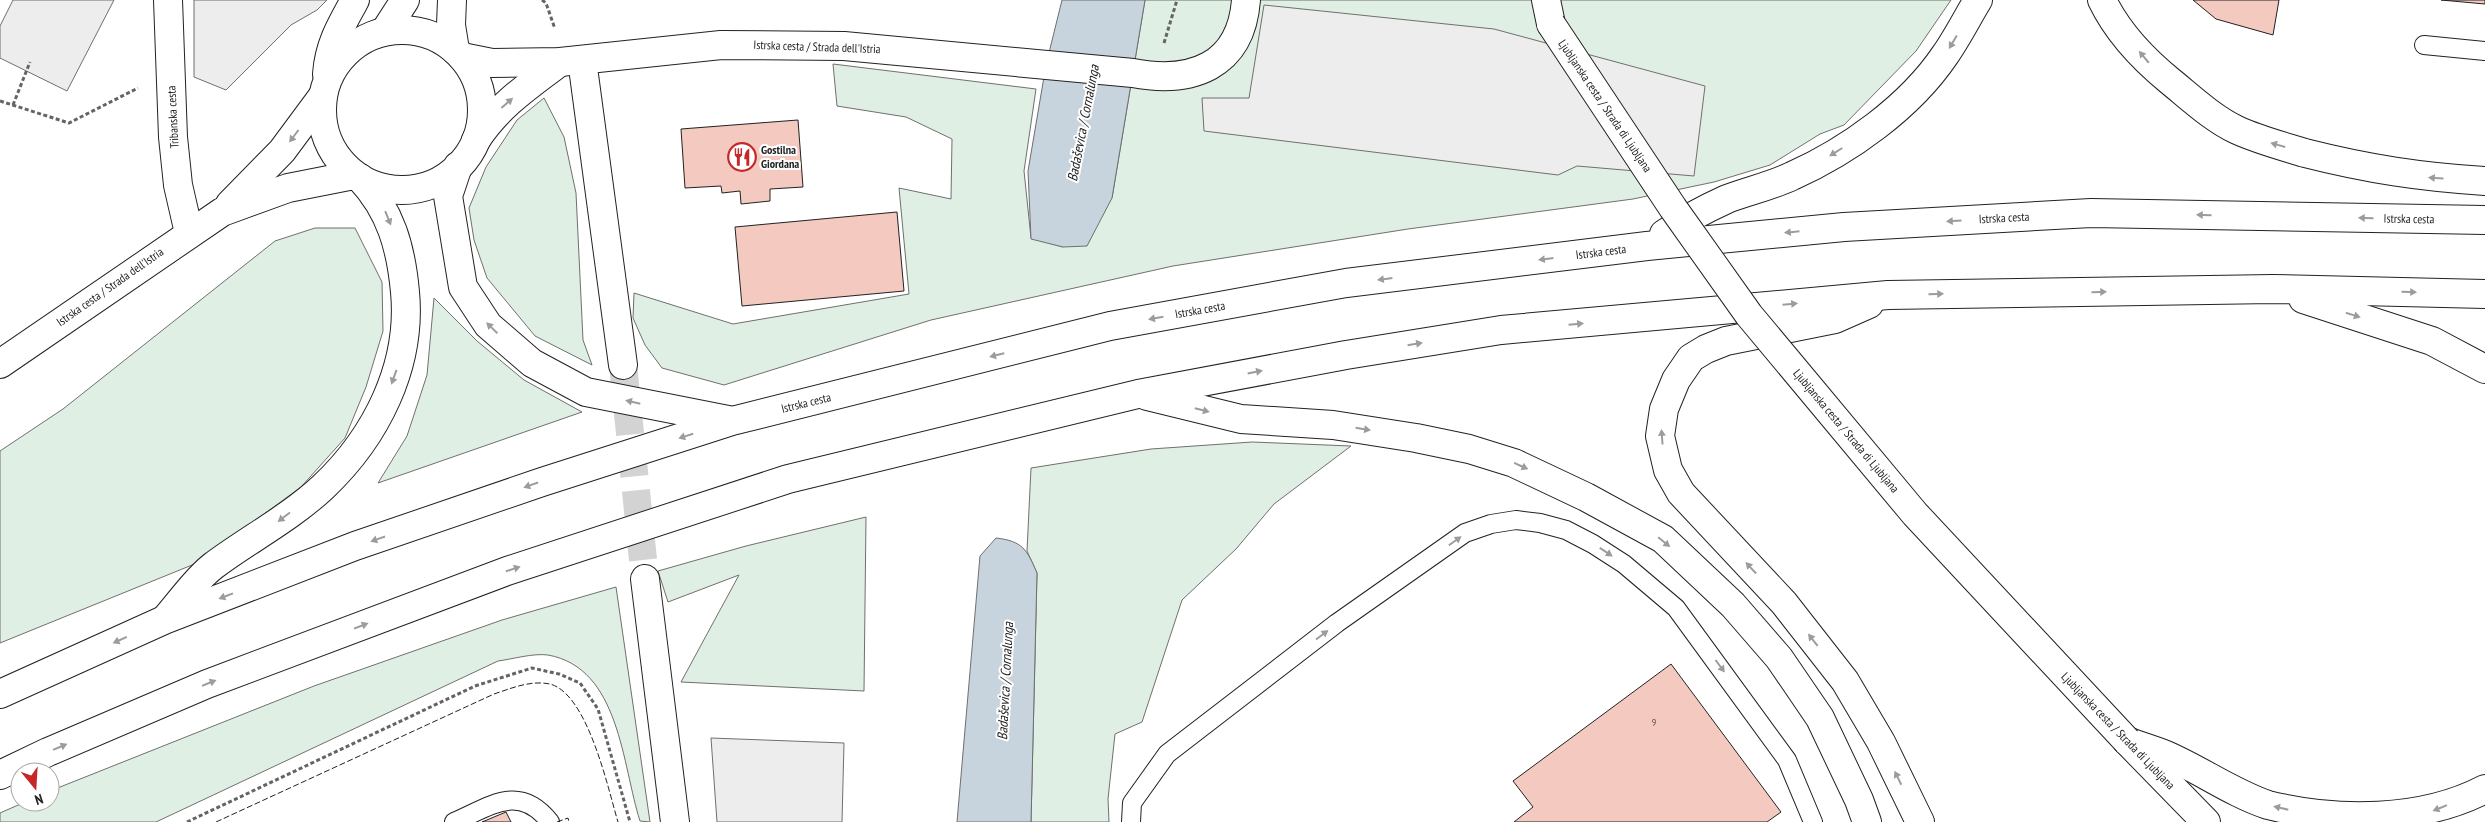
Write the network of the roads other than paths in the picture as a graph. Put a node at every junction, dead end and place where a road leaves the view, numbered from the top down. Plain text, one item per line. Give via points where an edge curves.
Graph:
1 (168, 0) edge
2 (355, 0) edge
3 (404, 0) edge
4 (452, 0) edge
5 (1246, 0) edge
6 (1536, 0) edge
7 (1978, 0) edge
8 (2102, 0) edge
9 (1548, 12) edge
10 (386, 31) junction
11 (2424, 44) dead end
12 (2485, 51) edge
13 (459, 53) junction
14 (571, 61) junction
15 (325, 89) junction
16 (476, 140) junction
17 (458, 166) junction
18 (357, 177) junction
19 (2485, 181) edge
20 (222, 212) junction
21 (2485, 220) edge
22 (189, 233) junction
23 (1646, 246) junction
24 (2273, 290) junction
25 (2485, 294) edge
26 (1888, 295) junction
27 (0, 364) edge
28 (623, 365) tunnel mouth
29 (2485, 369) edge
30 (1138, 394) junction
31 (732, 421) junction
32 (645, 579) tunnel mouth
33 (164, 620) junction
34 (0, 694) edge
35 (2127, 741) junction
36 (0, 775) edge
37 (2485, 789) edge
38 (454, 822) edge
39 (550, 822) edge
40 (675, 822) edge
41 (1131, 822) edge
42 (1813, 822) edge
43 (1867, 822) edge
44 (1920, 822) edge
45 (2206, 822) edge

1 - 22 main road, Tribanska cesta via 173,137 178,185
2 - 15 main road via 328,55
3 - 10 main road
4 - 13 main road via 451,25
5 - 14 main road, Istrska cesta / Strada dell'Istria via 1228,49 1212,65 1191,75 1144,75 825,46 721,45
6 - 9 main road, Ljubljanska cesta / Strada di Ljubljana
7 -> 23 main road via 1944,56 1883,121 1831,155 1791,176 1727,199 1685,219
19 -> 8 main road via 2419,177 2348,164 2273,144 2236,130 2208,112 2150,64 2110,16
9 - 35 main road, Ljubljanska cesta / Strada di Ljubljana, bridge via 1673,208 1749,315 1915,514
10 - 13 main road via 409,30 430,34
10 - 15 main road via 355,44 334,66
11 - 12 lane
13 - 14 main road, Istrska cesta / Strada dell'Istria via 492,63
13 - 16 main road via 476,78 481,94 482,117
16 -> 14 main road via 502,106
14 - 28 main road
15 - 18 main road via 321,115 330,147
15 -> 20 main road via 282,152
16 - 17 main road
17 - 18 main road via 443,179 410,190 378,186
31 -> 17 main road via 586,392 532,363 488,325 463,287 448,196
18 - 20 main road via 288,188
18 -> 33 main road via 376,195 384,208 403,268 406,330 396,374 378,418 356,452 322,488 211,567
20 - 22 main road, Istrska cesta / Strada dell'Istria
21 -> 23 main road, Istrska cesta via 2091,214 1844,227
22 - 27 main road, Istrska cesta / Strada dell'Istria
23 -> 31 main road, Istrska cesta via 1346,284 1110,326
24 -> 25 main road
26 -> 24 main road
24 -> 29 main road via 2432,341
30 -> 26 main road via 1501,330
44 -> 26 main road via 1881,742 1845,681 1784,603 1681,492 1668,470 1660,436 1664,409 1676,380 1691,358 1726,341 1835,319
36 -> 30 main road via 207,684 507,571 788,479
30 -> 43 main road via 1241,420 1333,425 1469,449 1514,463 1662,539 1733,605 1779,658 1820,718
31 -> 33 main road, Istrska cesta via 355,546
32 - 40 main road
33 -> 34 main road, Istrska cesta
37 -> 35 main road via 2424,815 2374,820 2328,818 2268,805 2215,782 2167,755
35 - 45 main road, Ljubljanska cesta / Strada di Ljubljana
38 - 39 lane via 504,800 526,801
41 -> 42 lane via 1132,804 1167,754 1337,623 1465,534 1490,524 1516,520 1566,530 1593,544 1624,564 1676,608 1787,760

